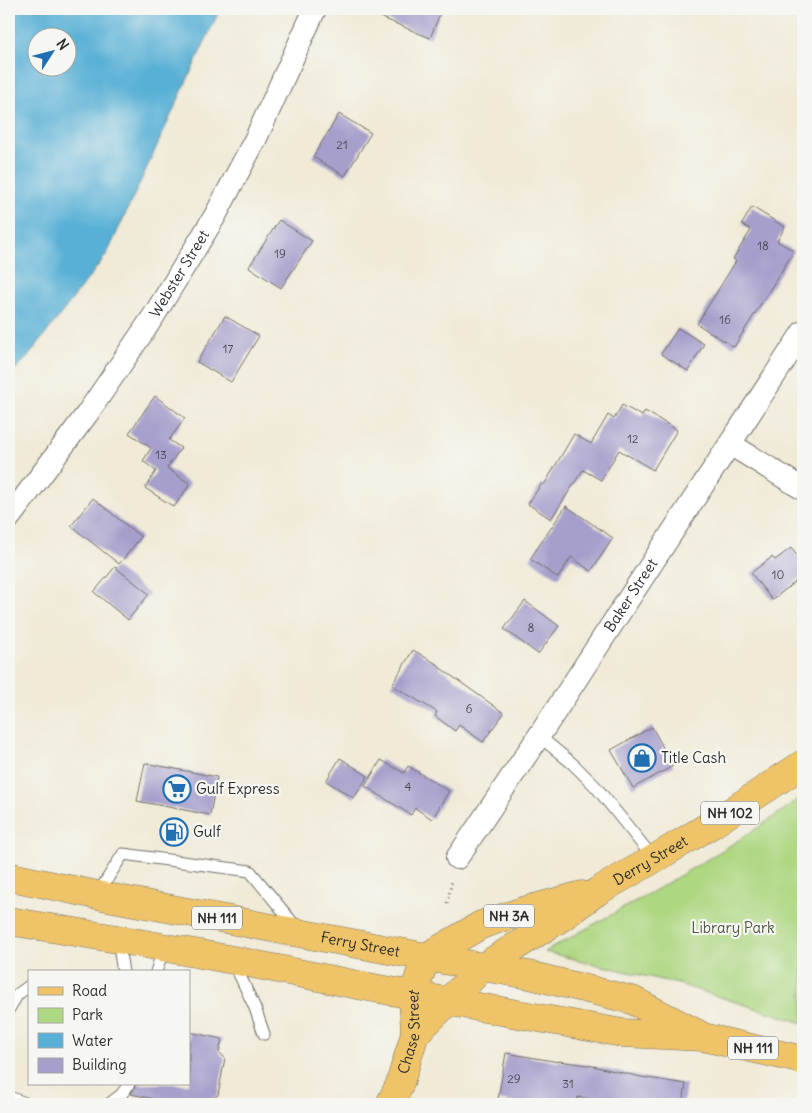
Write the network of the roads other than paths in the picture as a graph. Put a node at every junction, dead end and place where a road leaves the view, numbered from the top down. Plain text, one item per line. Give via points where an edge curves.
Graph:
1 (315, 9) edge
2 (803, 332) edge
3 (730, 444) junction
4 (803, 489) edge
5 (9, 518) edge
6 (539, 736) junction
7 (803, 764) edge
8 (457, 858) dead end
9 (654, 859) junction
10 (11, 875) edge
11 (598, 891) junction
12 (96, 895) junction
13 (9, 922) edge
14 (302, 934) junction
15 (123, 940) junction
16 (426, 957) junction
17 (160, 959) edge
18 (233, 960) junction
19 (483, 967) junction
20 (123, 970) edge
21 (28, 987) edge
22 (413, 995) junction
23 (448, 1002) junction
24 (9, 1009) edge
25 (264, 1034) dead end
26 (415, 1034) junction
27 (703, 1037) junction
28 (803, 1060) edge
29 (128, 1086) edge
30 (9, 1097) edge
31 (28, 1104) edge
32 (109, 1104) edge
33 (390, 1104) edge

1 - 5 street, Webster Street via 216,216 154,318
2 - 3 street, Baker Street
3 - 4 street
3 - 6 street, Baker Street
6 - 8 street, Baker Street
6 - 9 lane via 596,788
7 - 9 main road, Derry Street / NH 102
9 - 11 main road, Derry Street / NH 102
10 - 12 main road, Ferry Street / NH 111
11 - 16 main road, Derry Street / NH 3A via 481,925
11 - 19 main road, Derry Street / NH 3A via 562,918
12 - 14 main road, Ferry Street / NH 111
12 - 14 lane via 123,854 250,871
13 - 15 main road, Ferry Street / NH 111
14 - 16 main road, Ferry Street / NH 111
15 - 17 main road, Ferry Street / NH 111
15 - 20 lane via 120,954
16 - 19 main road, Ferry Street / NH 111
16 - 22 main road, Chase Street / NH 3A
17 - 18 main road, Ferry Street / NH 111
18 - 22 main road, Ferry Street / NH 111
18 - 25 lane
19 - 23 main road, Derry Street / NH 3A
19 - 27 main road, Ferry Street / NH 111 via 632,1000
21 - 24 lane via 18,994
22 - 23 main road, Ferry Street / NH 111
22 - 26 main road, Chase Street / NH 3A
23 - 26 main road, NH 3A
23 - 27 main road, Ferry Street / NH 111 via 622,1033
26 - 33 main road, Chase Street / NH 3A
27 - 28 main road, Ferry Street / NH 111
29 - 32 lane
30 - 31 lane

